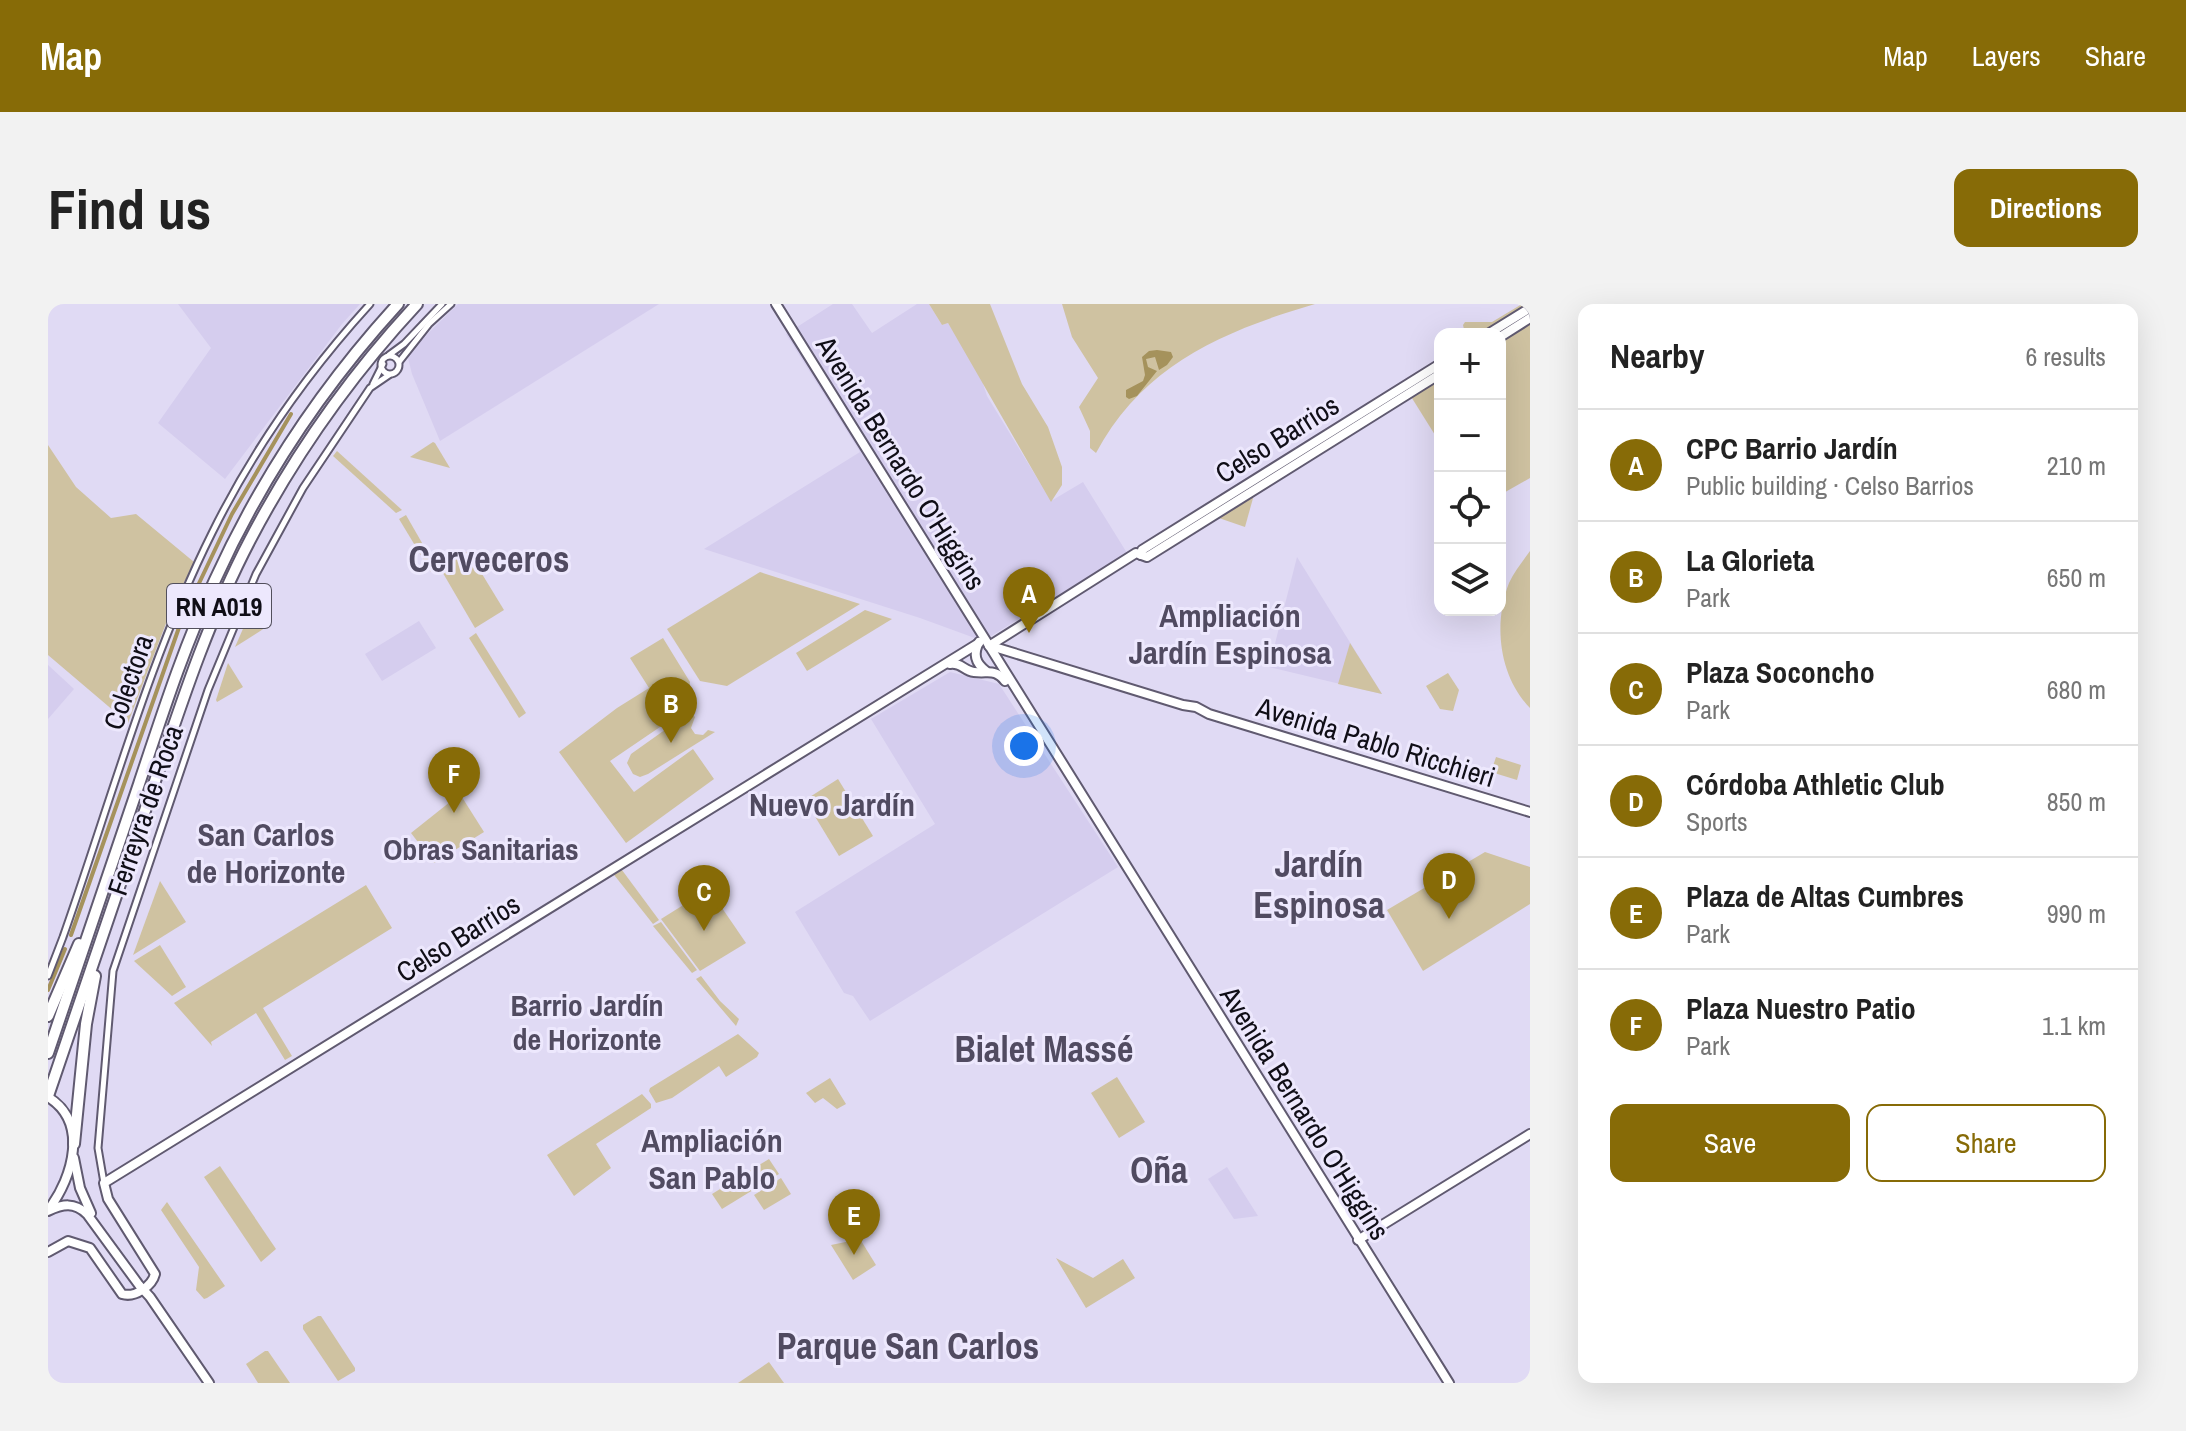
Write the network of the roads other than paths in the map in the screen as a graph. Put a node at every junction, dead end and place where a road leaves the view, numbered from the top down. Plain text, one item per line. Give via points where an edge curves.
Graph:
1 (370, 304) edge
2 (398, 304) edge
3 (417, 304) edge
4 (442, 304) edge
5 (451, 304) edge
6 (774, 304) edge
7 (1530, 308) edge
8 (1530, 318) edge
9 (1498, 328) edge
10 (1506, 333) edge
11 (389, 355) junction
12 (399, 362) junction
13 (383, 364) junction
14 (1434, 368) edge
15 (389, 375) junction
16 (1434, 377) edge
17 (370, 388) junction
18 (1301, 454) junction
19 (1283, 470) junction
20 (1251, 481) junction
21 (916, 531) junction
22 (1141, 555) junction
23 (978, 639) junction
24 (989, 646) junction
25 (964, 652) junction
26 (995, 655) junction
27 (961, 665) junction
28 (989, 672) junction
29 (1015, 697) junction
30 (1024, 704) junction
31 (835, 731) junction
32 (1530, 812) edge
33 (1125, 867) junction
34 (77, 957) junction
35 (94, 970) junction
36 (48, 976) edge
37 (48, 1016) edge
38 (48, 1053) edge
39 (49, 1093) edge
40 (1530, 1134) edge
41 (74, 1147) junction
42 (104, 1183) junction
43 (48, 1210) edge
44 (101, 1231) junction
45 (1358, 1240) junction
46 (48, 1252) edge
47 (142, 1290) junction
48 (202, 1383) edge
49 (209, 1383) edge
50 (1449, 1383) edge

1 - 36 street, Colectora via 286,409 212,532 156,667
2 - 34 highway, RN A019 via 293,439 225,558 185,652
3 - 35 highway, RN A019 via 334,404 248,543 198,655
4 - 11 street
5 - 12 street, Ferreyra de Roca
6 - 21 main road, Avenida Bernardo O'Higgins
7 - 9 main road
8 - 10 main road
11 - 12 street
11 - 13 street
12 - 15 street, Ferreyra de Roca
13 - 15 street
13 - 17 street
14 - 18 main road, Celso Barrios
15 - 17 street, Ferreyra de Roca
16 - 18 main road, Celso Barrios
17 - 42 street, Ferreyra de Roca via 309,479 256,574 208,690 114,966 98,1148
18 - 19 main road, Celso Barrios
18 - 20 main road, Celso Barrios
19 - 20 main road via 1258,483
19 - 22 main road, Celso Barrios via 1147,557
20 - 22 main road, Celso Barrios
21 - 23 main road, Avenida Bernardo O'Higgins
21 - 24 main road, Avenida Bernardo O'Higgins
22 - 24 main road, Celso Barrios via 1136,553
23 - 24 main road, Avenida Pablo Ricchieri
23 - 25 main road, Celso Barrios
23 - 28 main road, Avenida Bernardo O'Higgins via 976,659
24 - 26 main road, Avenida Bernardo O'Higgins
24 - 32 main road, Avenida Pablo Ricchieri
25 - 27 main road
25 - 31 main road, Celso Barrios
26 - 28 main road via 997,665
26 - 30 main road, Avenida Bernardo O'Higgins
27 - 28 main road via 971,672
27 - 31 main road, Celso Barrios via 951,663
28 - 29 main road, Avenida Bernardo O'Higgins via 1003,677
29 - 30 main road
29 - 33 main road, Avenida Bernardo O'Higgins
30 - 33 main road, Avenida Bernardo O'Higgins
31 - 42 main road, Celso Barrios
33 - 45 main road, Avenida Bernardo O'Higgins
34 - 37 highway
34 - 38 highway
35 - 39 highway
35 - 41 highway
39 - 41 main road via 66,1113
40 - 45 main road
41 - 43 main road via 64,1183
41 - 44 main road via 82,1195
42 - 47 main road, Ferreyra de Roca via 108,1199 155,1274
43 - 44 main road via 73,1205
44 - 47 main road
45 - 50 main road, Avenida Bernardo O'Higgins
46 - 47 main road via 68,1241 87,1246 122,1294
47 - 48 main road
47 - 49 main road

